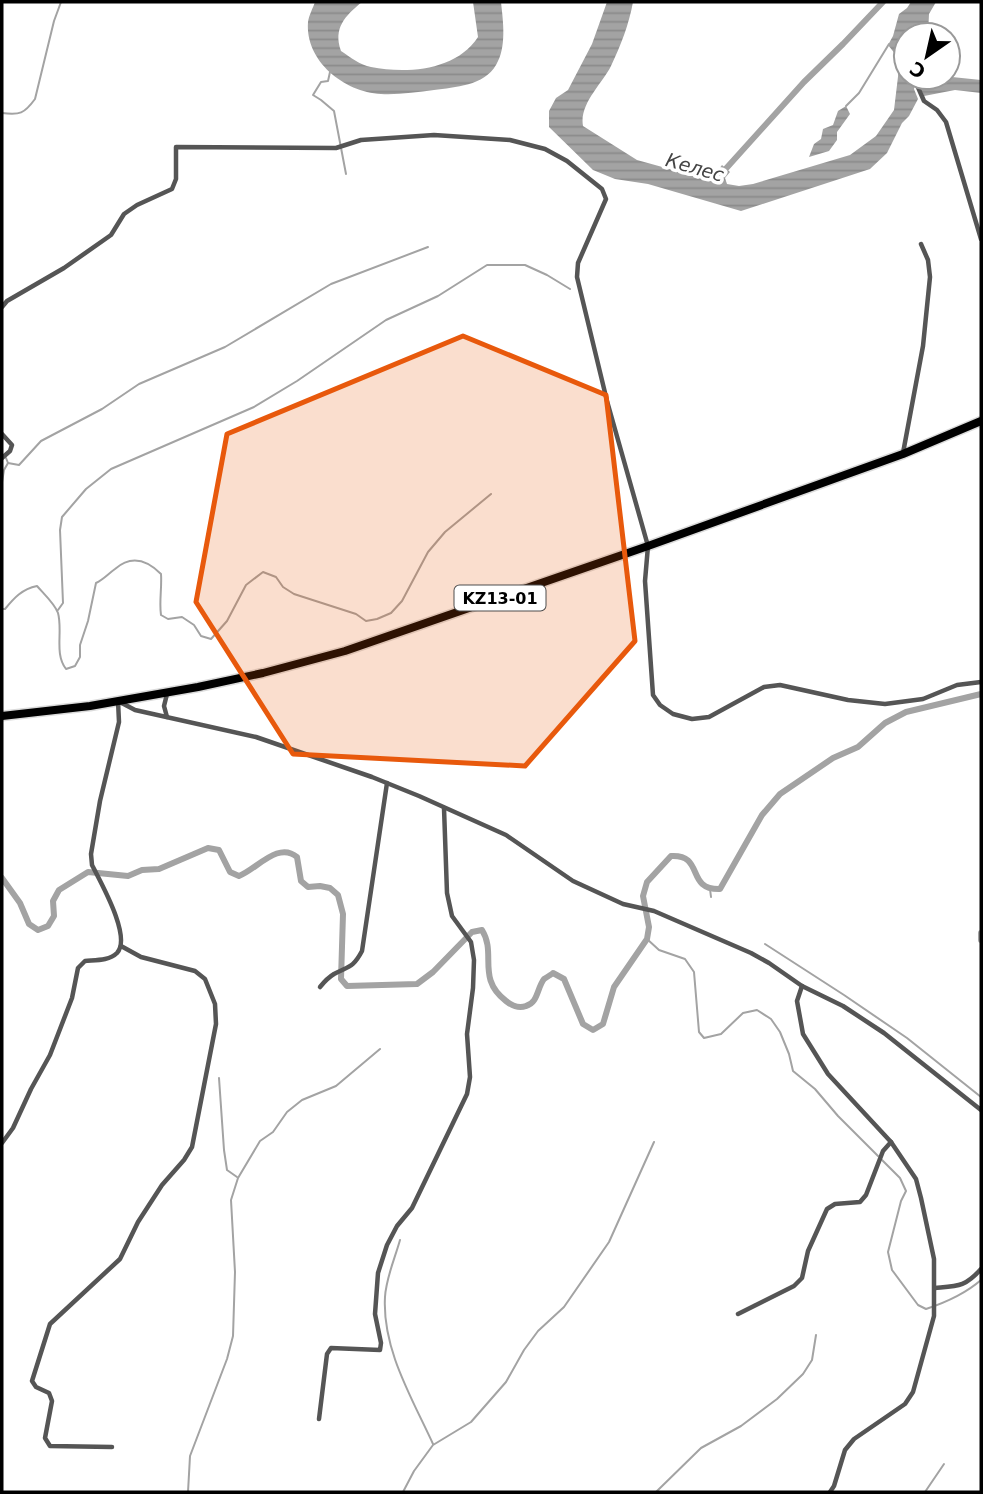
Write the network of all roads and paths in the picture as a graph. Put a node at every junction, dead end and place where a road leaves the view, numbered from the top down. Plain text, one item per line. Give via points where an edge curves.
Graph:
1 (920, 91) edge
2 (981, 239) edge
3 (921, 244) dead end
4 (2, 307) edge
5 (981, 421) edge
6 (2, 434) edge
7 (903, 454) junction
8 (2, 458) edge
9 (648, 546) junction
10 (981, 682) edge
11 (168, 693) junction
12 (118, 701) junction
13 (2, 716) edge
14 (167, 717) junction
15 (387, 783) junction
16 (443, 807) junction
17 (121, 946) junction
18 (802, 986) junction
19 (320, 987) dead end
20 (981, 1110) edge
21 (891, 1142) junction
22 (2, 1143) edge
23 (981, 1269) edge
24 (935, 1288) junction
25 (738, 1314) dead end
26 (319, 1419) dead end
27 (111, 1447) dead end
28 (830, 1492) edge

1 - 2 street via 946,122
3 - 7 street via 930,277
4 - 9 street via 111,235 136,205 172,189 176,147 337,148 361,140 434,135 510,140 545,149 602,189 606,199 578,263 577,277
5 - 7 highway, KZ13-01
6 - 8 street via 12,445
7 - 9 highway, KZ13-01
9 - 10 street via 645,581 653,695 673,714 709,717 764,687 780,685 848,701 885,704 923,699 957,685
9 - 11 highway, KZ13-01 via 345,651
11 - 12 highway, KZ13-01
11 - 14 street
12 - 13 highway, KZ13-01
12 - 14 street
12 - 17 street via 119,722 91,854 120,927
14 - 15 street via 256,737
15 - 16 street
15 - 19 street via 362,951 356,962 331,975
16 - 18 street via 506,835 573,880 751,953
16 - 26 street via 447,893 452,916 471,942 474,960 467,1094 412,1208 397,1226 378,1273 375,1314 380,1350 331,1348
17 - 22 street via 107,959 85,961 78,968 50,1055
17 - 27 street via 141,957 195,971 205,979 215,1004 216,1024 192,1147 138,1222 120,1259 50,1324 32,1381 49,1393 52,1401 45,1438 50,1446
18 - 20 street via 884,1033
18 - 21 street via 797,1001 803,1034 828,1074
21 - 24 street via 916,1179 934,1259
21 - 25 street via 860,1202 827,1209 808,1251 802,1278
23 - 24 street via 962,1285
24 - 28 street via 934,1316 913,1392 905,1404 854,1439 845,1450

